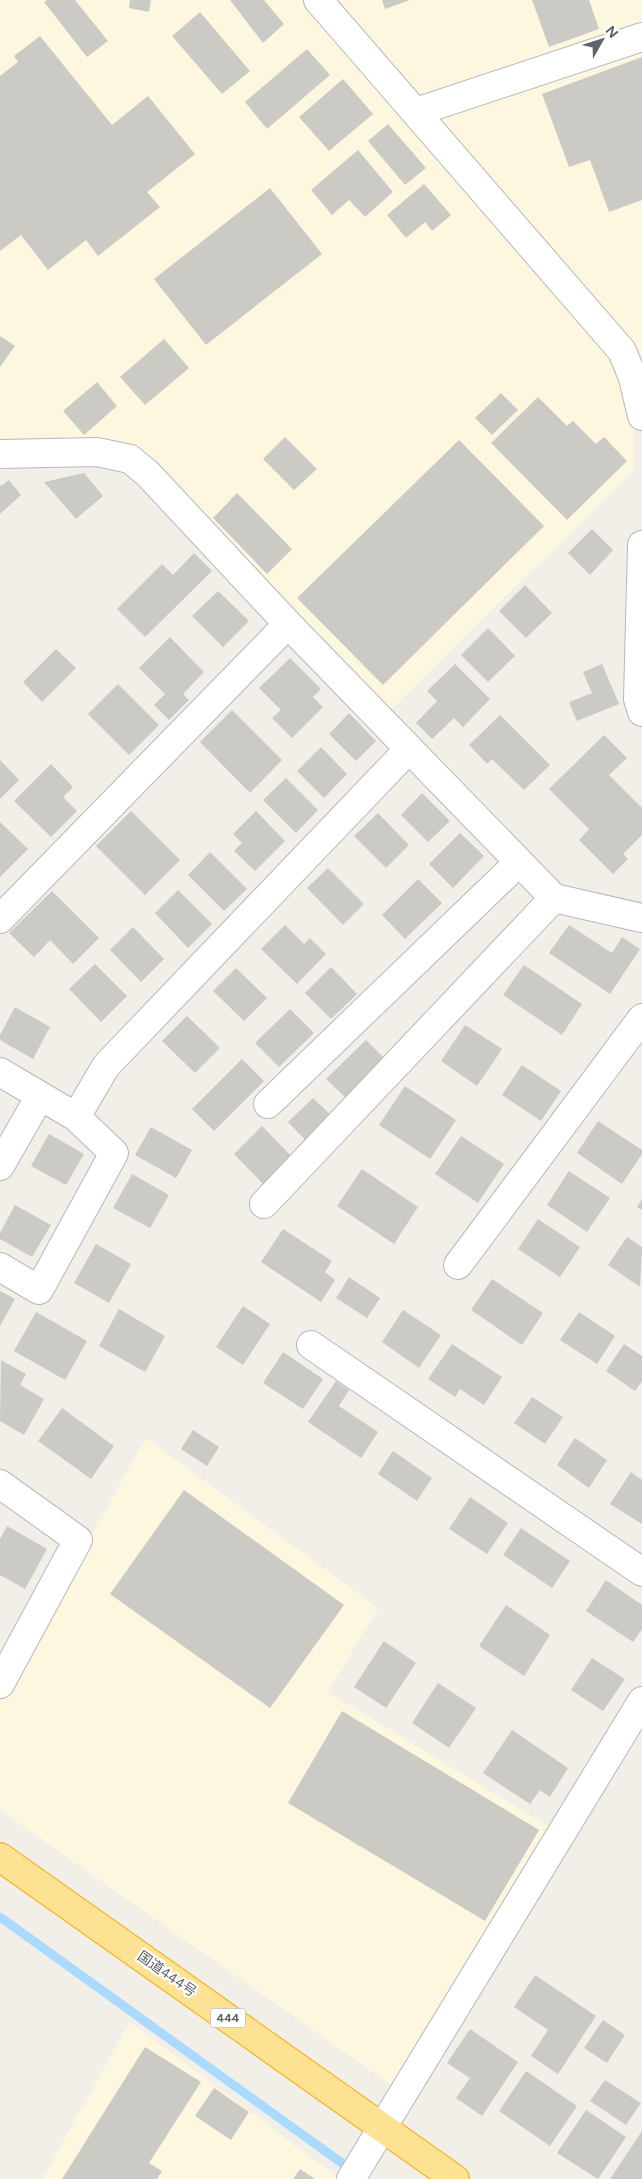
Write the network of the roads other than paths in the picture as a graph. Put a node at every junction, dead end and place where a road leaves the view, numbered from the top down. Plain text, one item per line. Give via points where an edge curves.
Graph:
1 (318, 0) edge
2 (642, 37) edge
3 (416, 112) junction
4 (642, 416) edge
5 (0, 454) edge
6 (642, 545) edge
7 (288, 624) junction
8 (642, 712) edge
9 (409, 749) junction
10 (519, 862) junction
11 (554, 898) junction
12 (642, 918) edge
13 (0, 919) edge
14 (642, 1018) edge
15 (0, 1072) edge
16 (40, 1096) junction
17 (268, 1104) dead end
18 (76, 1117) junction
19 (0, 1166) edge
20 (264, 1204) dead end
21 (458, 1265) dead end
22 (0, 1267) edge
23 (311, 1345) dead end
24 (0, 1484) edge
25 (642, 1572) edge
26 (0, 1684) edge
27 (642, 1701) edge
28 (0, 1857) edge
29 (382, 2126) junction
30 (357, 2169) edge
31 (455, 2179) edge

1 - 3 street
2 - 3 street
3 - 4 street via 622,351 633,378
5 - 7 street via 97,452 130,459 148,474
6 - 8 street via 638,699
7 - 9 street
7 - 13 street
9 - 10 street
9 - 18 street via 106,1066
10 - 11 street
10 - 17 street
11 - 12 street
11 - 20 street
14 - 21 street
15 - 16 street
16 - 18 street
16 - 19 street
18 - 22 street via 114,1153 39,1290
23 - 25 street
24 - 26 street via 78,1540
27 - 29 street
28 - 29 highway, 国道444号 / 444
29 - 30 street
29 - 31 highway, 国道444号 / 444

